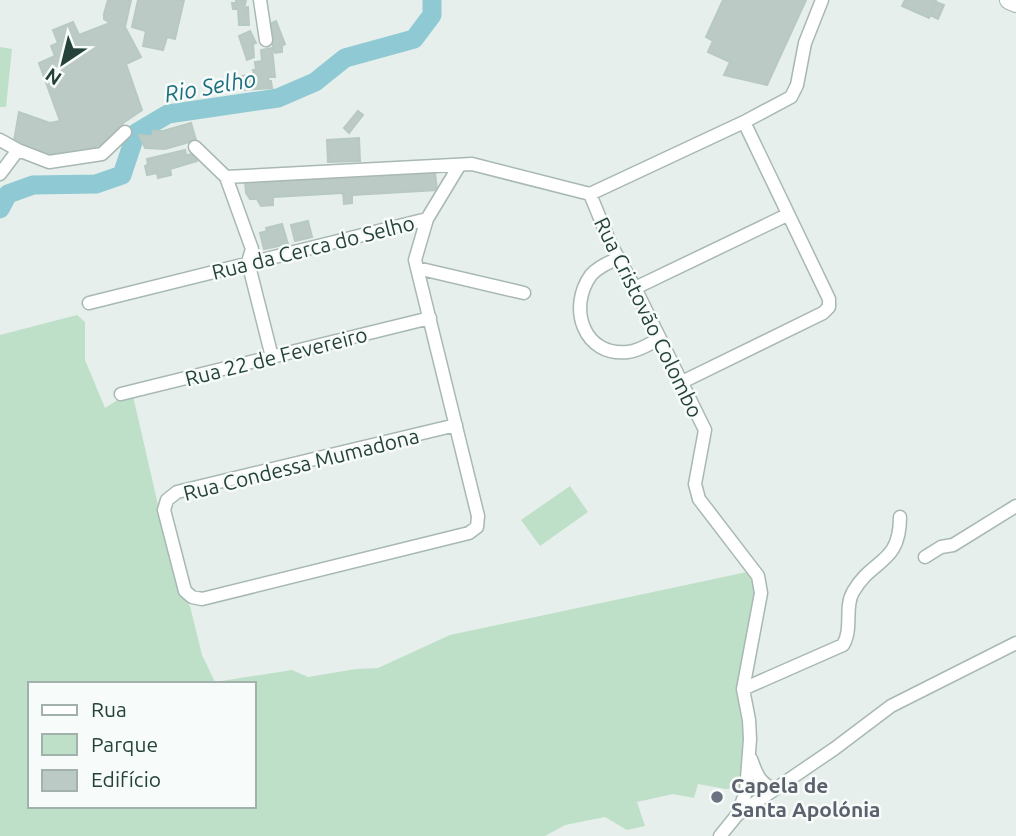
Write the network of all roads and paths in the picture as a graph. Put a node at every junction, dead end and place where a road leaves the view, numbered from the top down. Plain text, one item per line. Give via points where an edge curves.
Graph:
1 (260, 0) edge
2 (822, 0) edge
3 (1009, 0) edge
4 (1016, 3) edge
5 (266, 40) dead end
6 (744, 122) junction
7 (125, 132) dead end
8 (0, 140) edge
9 (195, 147) dead end
10 (18, 150) junction
11 (459, 166) junction
12 (0, 174) edge
13 (226, 177) junction
14 (590, 194) junction
15 (787, 215) junction
16 (427, 219) junction
17 (619, 258) junction
18 (248, 262) junction
19 (417, 268) junction
20 (635, 288) junction
21 (524, 293) dead end
22 (89, 303) dead end
23 (430, 318) junction
24 (659, 340) junction
25 (272, 356) junction
26 (680, 383) junction
27 (121, 394) dead end
28 (456, 425) junction
29 (1016, 506) edge
30 (900, 517) dead end
31 (925, 557) dead end
32 (1016, 643) edge
33 (743, 689) junction
34 (749, 755) junction
35 (775, 789) junction
36 (759, 800) junction
37 (737, 815) junction
38 (720, 836) edge

1 - 5 street
2 - 6 street via 791,97
3 - 4 main road
6 - 14 street
6 - 15 street
7 - 10 street via 102,154 49,162
8 - 10 street
9 - 13 street
10 - 12 street
11 - 13 street
11 - 14 street via 472,164
11 - 16 street, Rua da Cerca do Selho
13 - 18 street via 252,249
14 - 17 street, Rua Cristovão Colombo
15 - 20 street
15 - 26 street via 829,307
16 - 18 street, Rua da Cerca do Selho
16 - 19 street via 415,260
17 - 20 street, Rua Cristovão Colombo
17 - 24 street via 598,268 584,288 579,306 582,325 601,346 619,352 639,350
18 - 22 street, Rua da Cerca do Selho
18 - 25 street
19 - 21 street
19 - 23 street
20 - 24 street, Rua Cristovão Colombo
23 - 25 street, Rua 22 de Fevereiro
23 - 28 street
24 - 26 street, Rua Cristovão Colombo
25 - 27 street, Rua 22 de Fevereiro
26 - 33 street, Rua Cristovão Colombo via 705,430 695,484 699,499 758,576 761,593
28 - 28 street, Rua Condessa Mumadona via 177,492 164,510 185,591 202,599 469,533 477,527 478,516
29 - 31 street
30 - 33 street via 901,531 888,559 851,595 843,645
32 - 35 street via 891,706
33 - 34 street, Rua Cristovão Colombo
34 - 35 street, Rua Cristovão Colombo via 762,781
34 - 36 street, Rua Cristovão Colombo via 751,785
34 - 37 street, Rua Cristovão Colombo via 746,792
35 - 36 street
36 - 37 street
37 - 38 street

